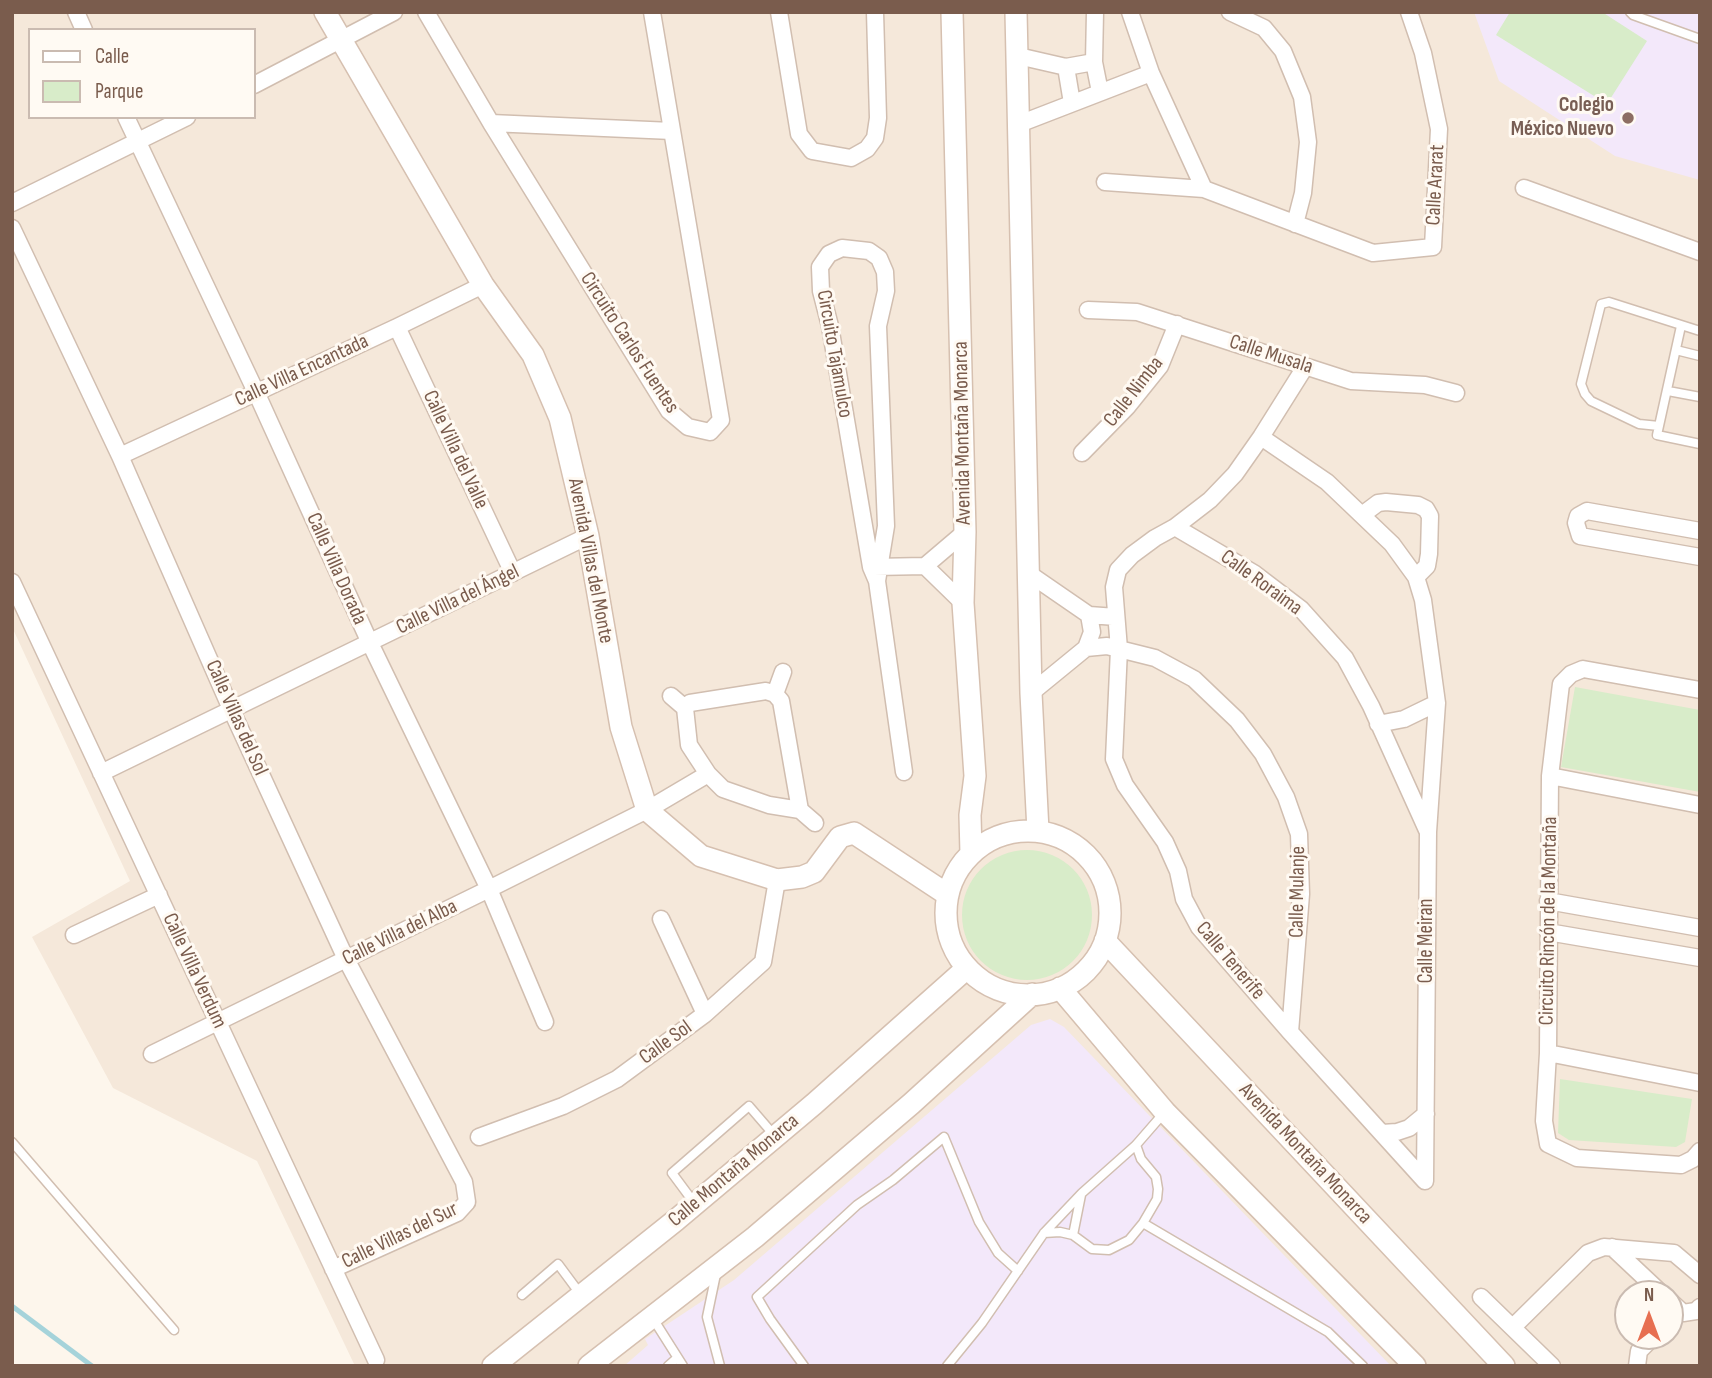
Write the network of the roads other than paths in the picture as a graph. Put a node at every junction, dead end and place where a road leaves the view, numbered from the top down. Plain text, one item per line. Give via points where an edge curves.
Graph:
1 (76, 12) edge
2 (324, 12) edge
3 (394, 12) edge
4 (426, 12) edge
5 (652, 12) edge
6 (779, 12) edge
7 (875, 12) edge
8 (952, 12) edge
9 (1016, 12) edge
10 (1095, 12) edge
11 (1130, 12) edge
12 (1230, 12) edge
13 (1409, 12) edge
14 (1630, 12) edge
15 (83, 28) edge
16 (1700, 39) edge
17 (342, 41) junction
18 (1017, 56) junction
19 (1094, 62) junction
20 (1066, 67) junction
21 (1151, 73) junction
22 (256, 84) edge
23 (1100, 92) junction
24 (1072, 103) junction
25 (127, 119) edge
26 (183, 119) edge
27 (491, 123) junction
28 (1019, 124) junction
29 (672, 131) junction
30 (138, 142) junction
31 (1105, 182) dead end
32 (1524, 188) dead end
33 (1204, 189) junction
34 (12, 202) edge
35 (1295, 224) junction
36 (12, 228) edge
37 (1700, 253) edge
38 (483, 285) junction
39 (1088, 310) dead end
40 (1177, 324) junction
41 (1681, 326) junction
42 (397, 327) junction
43 (1700, 331) edge
44 (1676, 350) junction
45 (1700, 356) edge
46 (1305, 367) junction
47 (1668, 391) junction
48 (256, 392) junction
49 (1456, 393) dead end
50 (1700, 397) edge
51 (1659, 426) junction
52 (1261, 437) junction
53 (1700, 443) edge
54 (1082, 453) dead end
55 (120, 456) junction
56 (1362, 515) junction
57 (1175, 527) junction
58 (1700, 531) edge
59 (965, 532) junction
60 (588, 536) junction
61 (1700, 557) edge
62 (925, 566) junction
63 (877, 572) junction
64 (513, 573) junction
65 (1028, 573) junction
66 (1416, 577) junction
67 (12, 582) edge
68 (963, 603) junction
69 (1089, 615) junction
70 (1116, 617) junction
71 (370, 643) junction
72 (1086, 648) junction
73 (1119, 649) junction
74 (783, 671) dead end
75 (1700, 690) edge
76 (1031, 693) junction
77 (775, 694) junction
78 (671, 696) dead end
79 (1437, 703) junction
80 (685, 708) junction
81 (231, 709) junction
82 (1378, 724) junction
83 (904, 772) dead end
84 (101, 773) junction
85 (708, 774) junction
86 (1550, 776) junction
87 (1700, 805) edge
88 (647, 810) junction
89 (800, 810) junction
90 (815, 823) dead end
91 (1038, 831) junction
92 (1428, 832) junction
93 (971, 853) junction
94 (778, 880) junction
95 (489, 890) junction
96 (159, 895) junction
97 (948, 895) junction
98 (1548, 901) junction
99 (661, 919) dead end
100 (1700, 928) edge
101 (1548, 932) junction
102 (74, 935) dead end
103 (1105, 942) junction
104 (1700, 958) edge
105 (346, 959) junction
106 (967, 968) junction
107 (1060, 988) junction
108 (1032, 994) junction
109 (705, 1014) junction
110 (218, 1022) junction
111 (545, 1022) dead end
112 (1290, 1032) junction
113 (152, 1054) dead end
114 (1548, 1054) junction
115 (1700, 1083) edge
116 (1165, 1112) junction
117 (1426, 1114) junction
118 (1382, 1133) junction
119 (479, 1137) dead end
120 (775, 1137) junction
121 (12, 1142) edge
122 (1136, 1145) junction
123 (1700, 1151) edge
124 (1425, 1181) joint
125 (1082, 1193) junction
126 (467, 1202) joint
127 (695, 1204) junction
128 (1143, 1223) junction
129 (1044, 1233) junction
130 (1073, 1235) junction
131 (1612, 1247) junction
132 (718, 1266) junction
133 (333, 1269) junction
134 (1018, 1271) junction
135 (1700, 1275) edge
136 (1647, 1280) edge
137 (522, 1295) dead end
138 (581, 1295) junction
139 (1481, 1297) dead end
140 (1700, 1307) edge
141 (1684, 1315) edge
142 (652, 1317) junction
143 (1513, 1327) junction
144 (174, 1330) dead end
145 (376, 1360) dead end
146 (680, 1362) edge
147 (493, 1366) edge
148 (590, 1366) edge
149 (668, 1366) edge
150 (720, 1366) edge
151 (804, 1366) edge
152 (947, 1366) edge
153 (1363, 1366) edge
154 (1415, 1366) edge
155 (1504, 1366) edge
156 (1552, 1366) edge

1 - 15 street
2 - 17 main road, Avenida Villas del Monte
3 - 17 street
4 - 27 street, Circuito Carlos Fuentes
5 - 29 street, Circuito Carlos Fuentes
6 - 7 street via 799,134 811,151 836,158 850,158 867,149 875,138
8 - 59 main road, Avenida Montaña Monarca
9 - 18 main road
10 - 19 street
11 - 21 street
12 - 35 street via 1265,28 1283,51 1302,97 1308,142
13 - 35 street, Calle Ararat via 1423,52 1439,129 1433,247 1373,253
14 - 16 lane
17 - 22 street
17 - 38 main road, Avenida Villas del Monte
18 - 20 street
18 - 28 main road
19 - 20 street
19 - 23 street
20 - 24 street
21 - 23 street
21 - 33 street
23 - 24 street
24 - 28 street
25 - 30 street, Calle Villa Dorada
26 - 30 street
27 - 29 street
27 - 29 street, Circuito Carlos Fuentes via 669,411 688,427 710,432 721,420
28 - 65 main road
30 - 34 street
30 - 48 street, Calle Villa Dorada
31 - 33 street, Calle Ararat
32 - 37 street
33 - 35 street, Calle Ararat
36 - 55 street, Calle Villas del Sol
38 - 42 street, Calle Villa Encantada
38 - 60 main road, Avenida Villas del Monte via 533,355 560,418
39 - 40 street, Calle Musala via 1137,312
40 - 46 street, Calle Musala
40 - 54 street, Calle Nimba via 1160,366
41 - 43 lane
41 - 44 lane
41 - 51 lane via 1603,302 1581,384 1591,401 1639,424
42 - 48 street, Calle Villa Encantada
42 - 64 street, Calle Villa del Valle
44 - 45 lane
44 - 47 lane
46 - 49 street, Calle Musala via 1351,381 1424,385
46 - 52 street, Calle Tenerife
47 - 50 lane
47 - 51 lane
48 - 55 street, Calle Villa Encantada
48 - 71 street, Calle Villa Dorada
51 - 53 lane via 1657,435
52 - 56 street, Calle Meiran via 1327,482
52 - 57 street, Calle Tenerife via 1235,474
55 - 81 street, Calle Villas del Sol
56 - 66 street, Calle Meiran via 1392,544
56 - 66 street via 1386,502 1426,509 1430,516 1429,554 1427,566
57 - 70 street, Calle Tenerife via 1140,549 1118,570
57 - 82 street, Calle Roraima via 1255,574 1301,609 1345,658
58 - 61 street via 1587,510 1576,523 1580,536
59 - 62 street
59 - 68 main road, Avenida Montaña Monarca
60 - 64 street, Calle Villa del Ángel
60 - 88 main road, Avenida Villas del Monte via 621,727
62 - 63 street
62 - 68 street
63 - 63 street, Circuito Tajamulco via 886,526 878,326 885,272 879,258 869,251 842,248 829,254 820,268 821,291
63 - 83 street, Circuito Tajamulco
64 - 71 street, Calle Villa del Ángel
65 - 69 street
65 - 76 main road
66 - 79 street, Calle Meiran
67 - 84 street, Calle Villa Verdum
68 - 93 main road, Avenida Montaña Monarca via 975,776
69 - 70 street
69 - 72 street via 1092,632
70 - 73 street, Calle Tenerife
71 - 81 street, Calle Villa del Ángel
71 - 95 street, Calle Villa Dorada
72 - 73 street, Calle Mulanje
72 - 76 street
73 - 112 street, Calle Tenerife via 1114,759 1125,785 1165,842 1184,899 1199,927
73 - 112 street, Calle Mulanje via 1154,658 1194,679 1237,720 1263,754 1286,797 1298,834 1301,894
74 - 77 street
75 - 86 street, Circuito Rincón de la Montaña via 1583,669 1571,674 1561,684
76 - 91 main road
77 - 80 street via 766,691 690,703
77 - 89 street via 781,701
78 - 80 street
79 - 82 street via 1418,714
79 - 92 street, Calle Meiran
80 - 85 street via 689,745
81 - 84 street, Calle Villa del Ángel
81 - 105 street, Calle Villas del Sol
82 - 92 street, Calle Roraima
84 - 96 street, Calle Villa Verdum
85 - 88 street, Calle Villa del Alba
85 - 89 street via 723,789
86 - 87 street
86 - 98 street, Circuito Rincón de la Montaña
88 - 94 main road via 701,856
88 - 95 street, Calle Villa del Alba
89 - 90 street
91 - 93 main road via 1002,835
91 - 103 main road via 1083,851 1098,870 1108,893 1110,918
92 - 117 street, Calle Meiran
93 - 97 main road via 956,872
94 - 97 main road via 814,872 841,837 854,832
94 - 109 street, Calle Sol via 763,962
95 - 105 street, Calle Villa del Alba
95 - 111 street, Calle Villa Dorada
96 - 102 street
96 - 110 street, Calle Villa Verdum
97 - 106 main road via 946,921 953,946
98 - 100 street
98 - 101 street, Circuito Rincón de la Montaña
99 - 109 street
101 - 104 street
101 - 114 street, Circuito Rincón de la Montaña
103 - 107 main road via 1095,961
103 - 155 main road, Avenida Montaña Monarca
105 - 110 street, Calle Villa del Alba
105 - 126 street, Calle Villas del Sol via 464,1182
106 - 108 main road via 1008,992
106 - 120 main road, Calle Montaña Monarca
107 - 108 main road
107 - 116 main road
108 - 132 main road via 911,1104
109 - 119 street, Calle Sol via 617,1079 563,1106
110 - 113 street, Calle Villa del Alba
110 - 133 street, Calle Villa Verdum
112 - 118 street, Calle Tenerife
114 - 115 street
114 - 123 street, Circuito Rincón de la Montaña via 1544,1121 1548,1144 1577,1158 1681,1165
116 - 122 lane
116 - 154 main road
117 - 118 street via 1409,1128
117 - 124 street, Calle Meiran
118 - 124 street, Calle Tenerife
120 - 127 main road, Calle Montaña Monarca
120 - 127 lane via 749,1106 672,1172
121 - 144 lane
122 - 125 lane
122 - 128 lane via 1156,1177 1158,1189
125 - 129 lane
125 - 130 lane
126 - 133 street, Calle Villas del Sur via 457,1213
127 - 138 main road, Calle Montaña Monarca
128 - 130 lane via 1129,1240 1109,1250 1092,1249
128 - 153 lane via 1328,1332
129 - 130 lane
129 - 134 lane
131 - 135 street via 1674,1253
131 - 136 street
131 - 143 street via 1588,1253
132 - 142 main road
132 - 150 lane via 706,1317
133 - 145 street, Calle Villa Verdum
134 - 151 lane via 998,1254 979,1222 944,1137 857,1205 757,1297
134 - 152 lane
137 - 138 lane via 558,1264
138 - 147 main road, Calle Montaña Monarca
139 - 143 street
140 - 141 street
142 - 146 lane
142 - 148 main road
143 - 156 street
146 - 149 lane

